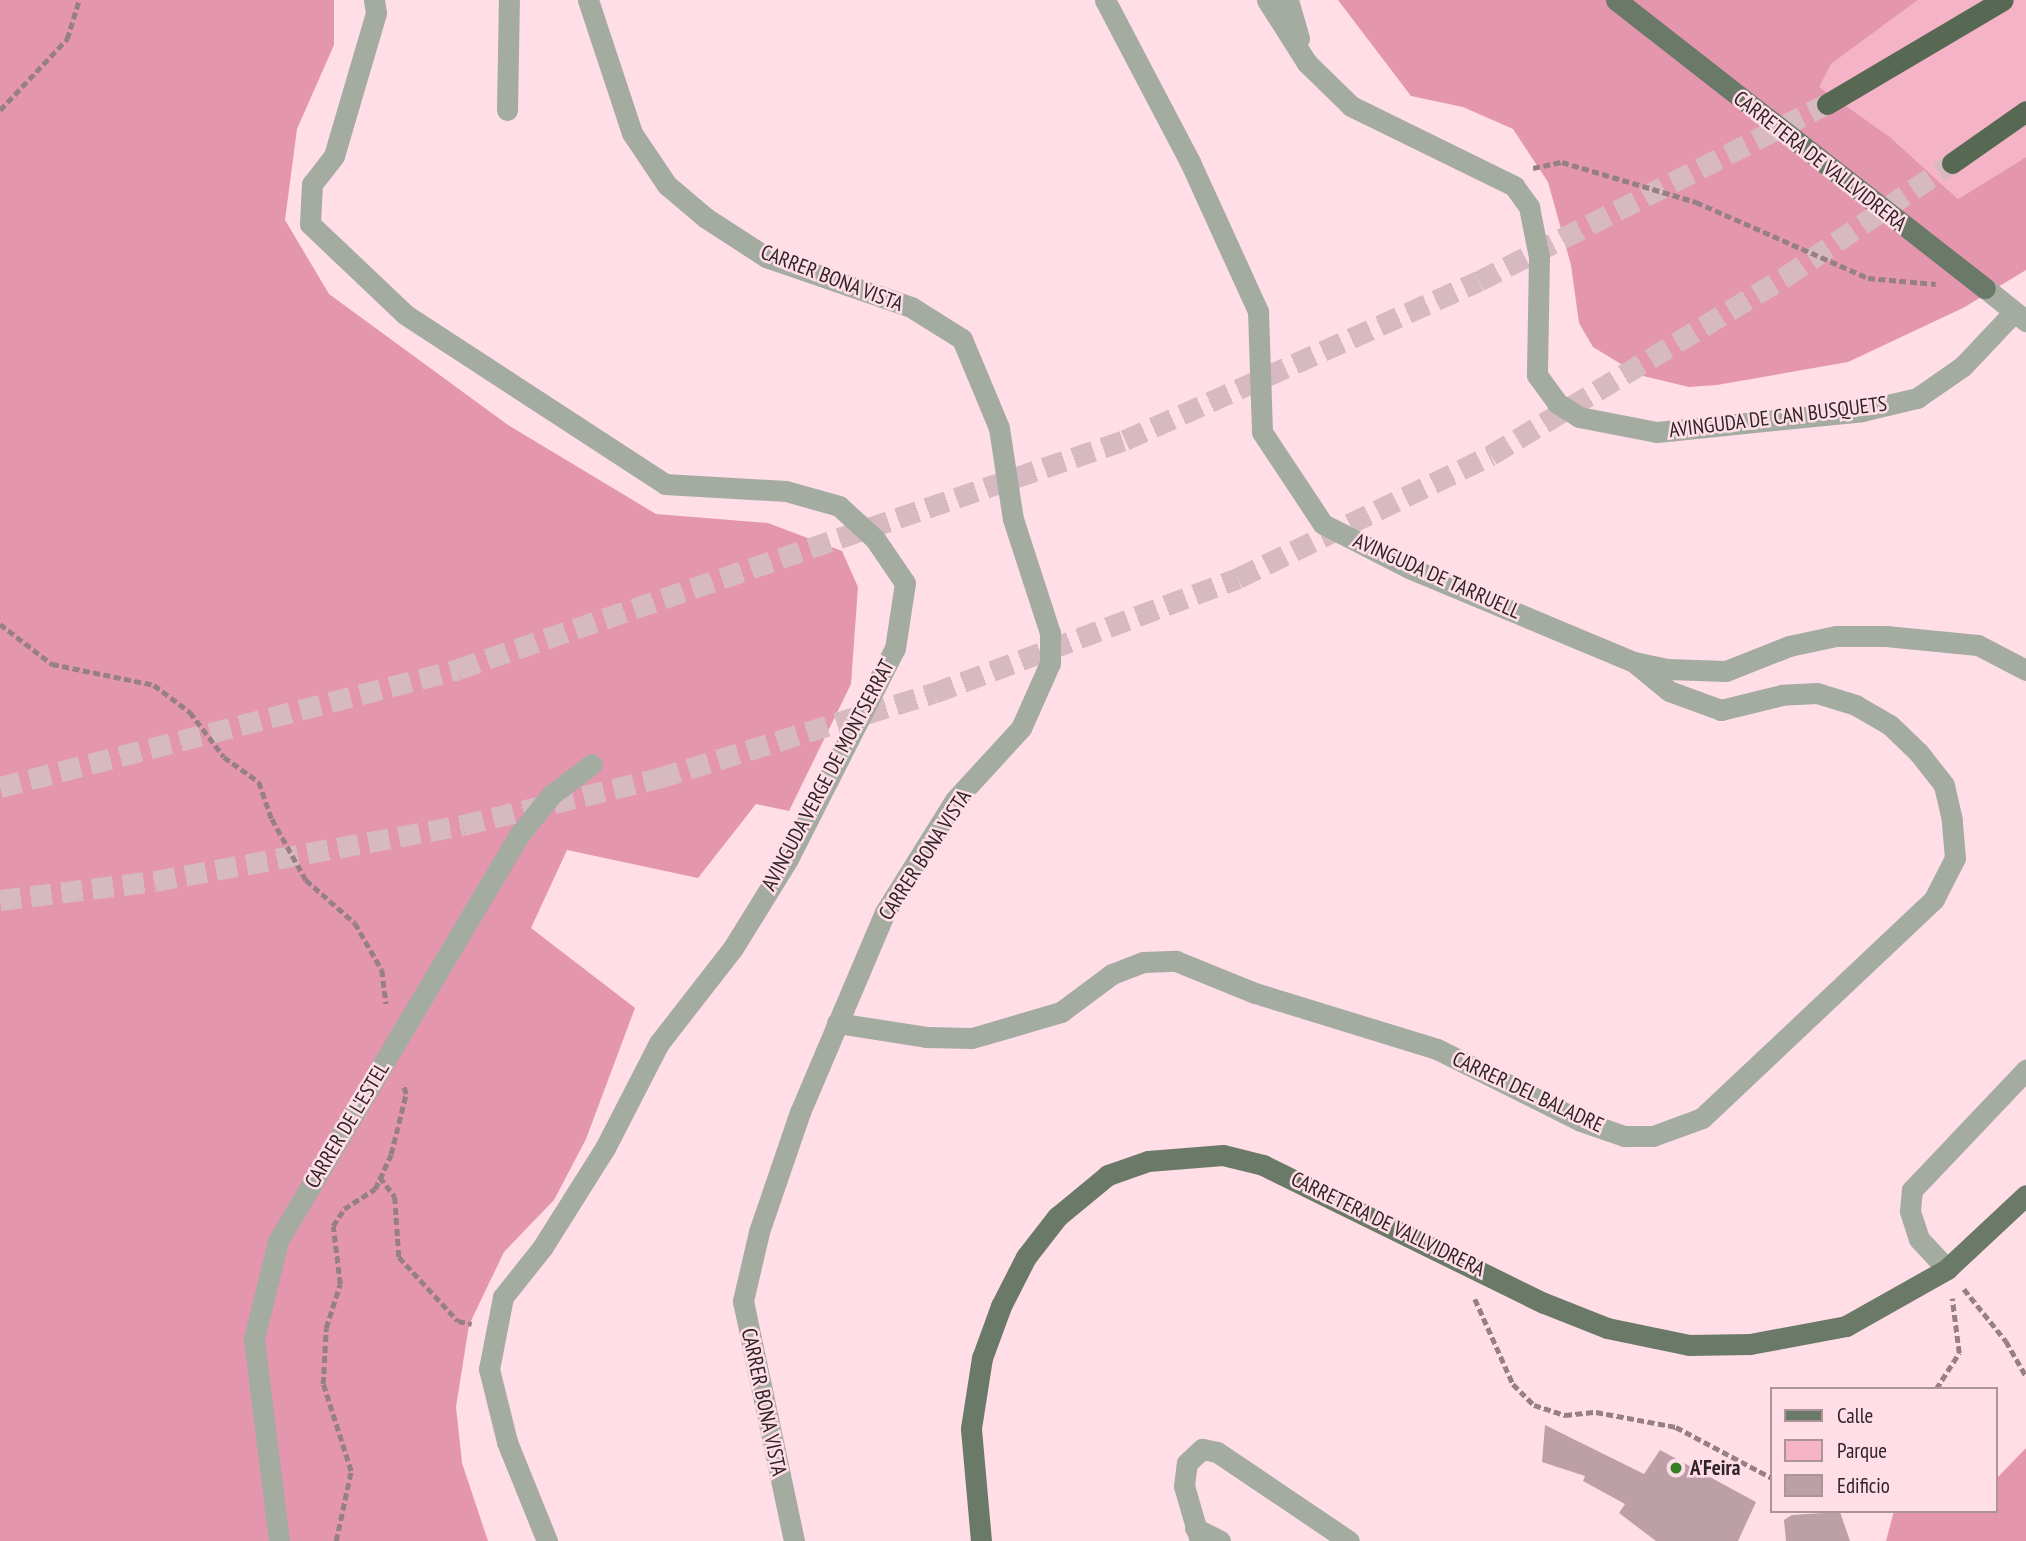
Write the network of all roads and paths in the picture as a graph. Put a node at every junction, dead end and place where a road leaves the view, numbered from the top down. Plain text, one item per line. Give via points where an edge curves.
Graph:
1 (79, 0) edge
2 (374, 0) edge
3 (509, 0) edge
4 (588, 0) edge
5 (1105, 0) edge
6 (1267, 0) edge
7 (1288, 0) edge
8 (1616, 0) edge
9 (1997, 3) edge
10 (1307, 63) junction
11 (1826, 104) tunnel mouth
12 (0, 110) edge
13 (507, 110) dead end
14 (2026, 111) edge
15 (1952, 163) tunnel mouth
16 (1498, 176) junction
17 (1985, 288) junction
18 (2020, 316) edge
19 (0, 624) edge
20 (1634, 662) junction
21 (2026, 670) edge
22 (592, 764) dead end
23 (837, 1023) junction
24 (393, 1049) junction
25 (2026, 1070) edge
26 (380, 1177) junction
27 (2026, 1195) edge
28 (1456, 1258) junction
29 (1947, 1269) junction
30 (496, 1330) junction
31 (2026, 1376) edge
32 (1937, 1387) edge
33 (1770, 1477) edge
34 (1194, 1537) edge
35 (279, 1541) edge
36 (336, 1541) edge
37 (547, 1541) edge
38 (794, 1541) edge
39 (981, 1541) edge
40 (1220, 1541) edge
41 (1349, 1541) edge

1 - 12 path via 67,39
2 - 30 street, AVINGUDA VERGE DE MONTSERRAT via 376,13 334,156 312,184 310,224 406,315 665,484 786,491 839,506 875,539 905,583 895,648 788,859 733,948 659,1043 606,1149 542,1248 503,1297
3 - 13 street
4 - 23 street, CARRER BONA VISTA via 632,133 667,185 706,218 766,257 911,307 962,340 999,428 1013,519 1044,602 1050,663 1036,701 1021,728 955,800 884,912
5 - 20 street, AVINGUDA DE TARRUELL via 1190,162 1258,311 1262,432 1323,524 1409,568
6 - 10 street, AVINGUDA DE CAN BUSQUETS
7 - 10 street
8 - 17 main road, CARRETERA DE VALLVIDRERA
9 - 11 highway
10 - 16 street, AVINGUDA DE CAN BUSQUETS via 1351,106 1381,125
14 - 15 highway
16 - 17 path via 1562,162 1696,202 1868,278
16 - 18 street, AVINGUDA DE CAN BUSQUETS via 1529,208 1537,238 1537,375 1557,402 1579,416 1616,426 1657,432 1729,428 1917,398 1963,366
17 - 18 street, CARRETERA DE VALLVIDRERA
19 - 24 path via 52,664 154,685 190,712 225,757 259,782 272,819 306,880 355,923 382,970
20 - 21 street, AVINGUDA DE TARRUELL via 1695,674 1726,671 1790,646 1836,636 1886,635 1978,645
20 - 23 street, CARRER DEL BALADRE via 1669,691 1721,710 1782,695 1817,693 1856,705 1890,725 1919,753 1944,785 1952,820 1955,858 1934,899 1702,1118 1653,1136 1624,1136 1581,1121 1437,1049 1255,993 1176,961 1143,961 1112,974 1061,1012 972,1038 926,1037
22 - 24 street, CARRER DE L'ESTEL via 551,795 520,834
23 - 38 street, CARRER BONA VISTA via 800,1112 743,1301
24 - 26 path via 406,1094
24 - 35 street, CARRER DE L'ESTEL via 278,1241 254,1339
25 - 29 street via 1912,1190 1910,1211 1919,1239
26 - 30 path via 395,1197 399,1257 458,1321
26 - 36 path via 333,1226 340,1284 326,1328 323,1384 351,1471
27 - 29 main road, CARRETERA DE VALLVIDRERA
28 - 29 main road, CARRETERA DE VALLVIDRERA via 1607,1328 1660,1341 1718,1346 1846,1326
28 - 33 path via 1513,1384 1534,1405 1565,1415 1596,1412 1676,1427
28 - 39 main road, CARRETERA DE VALLVIDRERA via 1301,1179 1223,1155 1185,1154 1108,1175 1080,1194 1039,1237 990,1331 971,1428
29 - 31 path via 2006,1341
29 - 32 path via 1959,1353
30 - 37 street, AVINGUDA VERGE DE MONTSERRAT via 489,1368 507,1442
34 - 40 street
34 - 41 street via 1184,1486 1186,1463 1202,1449 1217,1452

